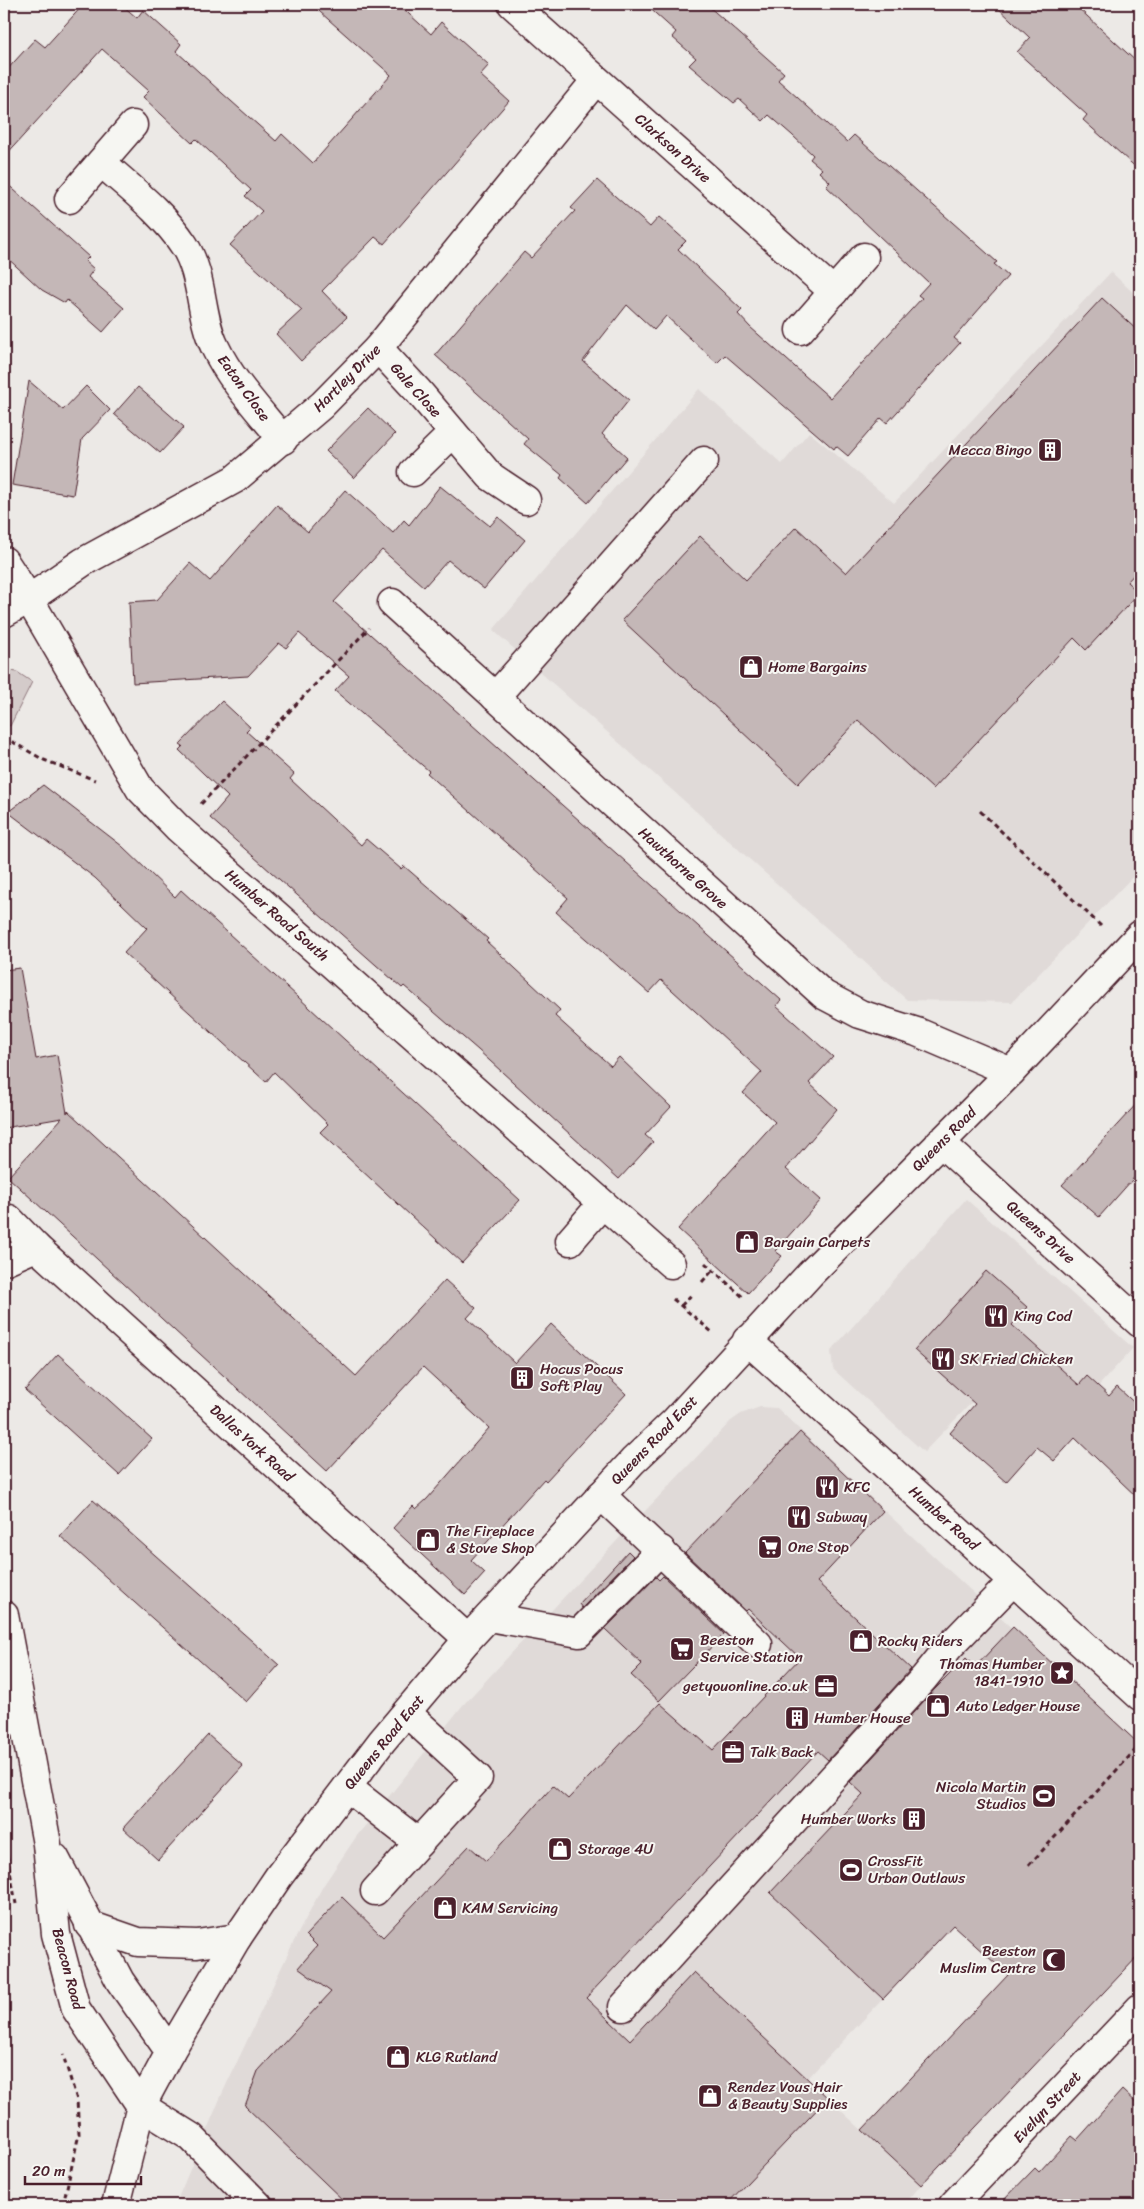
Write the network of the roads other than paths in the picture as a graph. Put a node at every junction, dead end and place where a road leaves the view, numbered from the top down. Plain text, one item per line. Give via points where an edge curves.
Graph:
1 (512, 4) edge
2 (596, 80) junction
3 (133, 125) dead end
4 (101, 162) junction
5 (69, 199) dead end
6 (864, 257) dead end
7 (834, 292) junction
8 (800, 330) dead end
9 (378, 348) junction
10 (453, 433) junction
11 (282, 440) junction
12 (704, 461) dead end
13 (413, 472) dead end
14 (526, 500) dead end
15 (4, 561) edge
16 (29, 599) junction
17 (392, 604) road end
18 (4, 613) edge
19 (495, 697) junction
20 (1133, 942) edge
21 (1012, 1072) junction
22 (940, 1142) junction
23 (602, 1204) junction
24 (9, 1218) dead end
25 (570, 1241) dead end
26 (36, 1247) junction
27 (4, 1261) edge
28 (671, 1264) road end
29 (1140, 1323) edge
30 (747, 1340) junction
31 (601, 1495) junction
32 (661, 1550) junction
33 (1013, 1581) junction
34 (4, 1615) edge
35 (489, 1617) junction
36 (468, 1639) junction
37 (758, 1644) dead end
38 (1140, 1696) edge
39 (406, 1713) junction
40 (347, 1787) junction
41 (419, 1843) junction
42 (47, 1844) junction
43 (375, 1891) dead end
44 (89, 1925) junction
45 (237, 1938) junction
46 (623, 2006) dead end
47 (1140, 2008) edge
48 (170, 2052) junction
49 (141, 2106) junction
50 (116, 2205) edge
51 (258, 2205) edge
52 (953, 2205) edge

1 - 2 street, Clarkson Drive
2 - 7 street, Clarkson Drive
2 - 9 street, Hartley Drive
3 - 4 street
4 - 5 street
4 - 11 street, Eaton Close via 167,222 185,246 196,269 206,324 215,348 238,384
6 - 7 street
7 - 8 street
9 - 10 street, Gale Close
9 - 11 street, Hartley Drive
10 - 13 street, Gale Close
10 - 14 street, Gale Close via 490,476
11 - 16 street, Hartley Drive via 235,479 83,562
12 - 19 street
15 - 16 street, Humber Road South
16 - 18 street
16 - 23 street, Humber Road South via 140,790 178,828
17 - 19 street, Hawthorne Grove
19 - 21 street, Hawthorne Grove via 824,995 860,1014 917,1032
20 - 21 street, Queens Road
21 - 22 street, Queens Road
22 - 29 street, Queens Drive
22 - 30 street, Queens Road
23 - 25 street
23 - 28 street, Humber Road South
24 - 26 street, Dallas York Road
26 - 27 street
26 - 36 street, Dallas York Road
30 - 31 street, Queens Road East via 674,1422
30 - 33 street, Humber Road
31 - 32 street
31 - 35 street, Queens Road East
32 - 35 street via 579,1633
32 - 37 street
33 - 38 street, Humber Road
33 - 46 street via 949,1647 918,1685
34 - 42 street, Beacon Road
35 - 36 street, Queens Road East
36 - 39 street, Queens Road East
39 - 40 street, Queens Road East
39 - 41 street via 478,1778
40 - 41 street
40 - 45 street, Queens Road East via 279,1876
41 - 43 street
42 - 44 street, Beacon Road
42 - 49 street, Beacon Road via 56,1934 76,2009
44 - 45 street via 138,1942 197,1944
44 - 48 street, Beacon Road via 120,1981
45 - 48 street, Queens Road East
47 - 52 street, Evelyn Street
48 - 49 street, Queens Road East
49 - 50 street, Queens Road East
49 - 51 street via 190,2137

